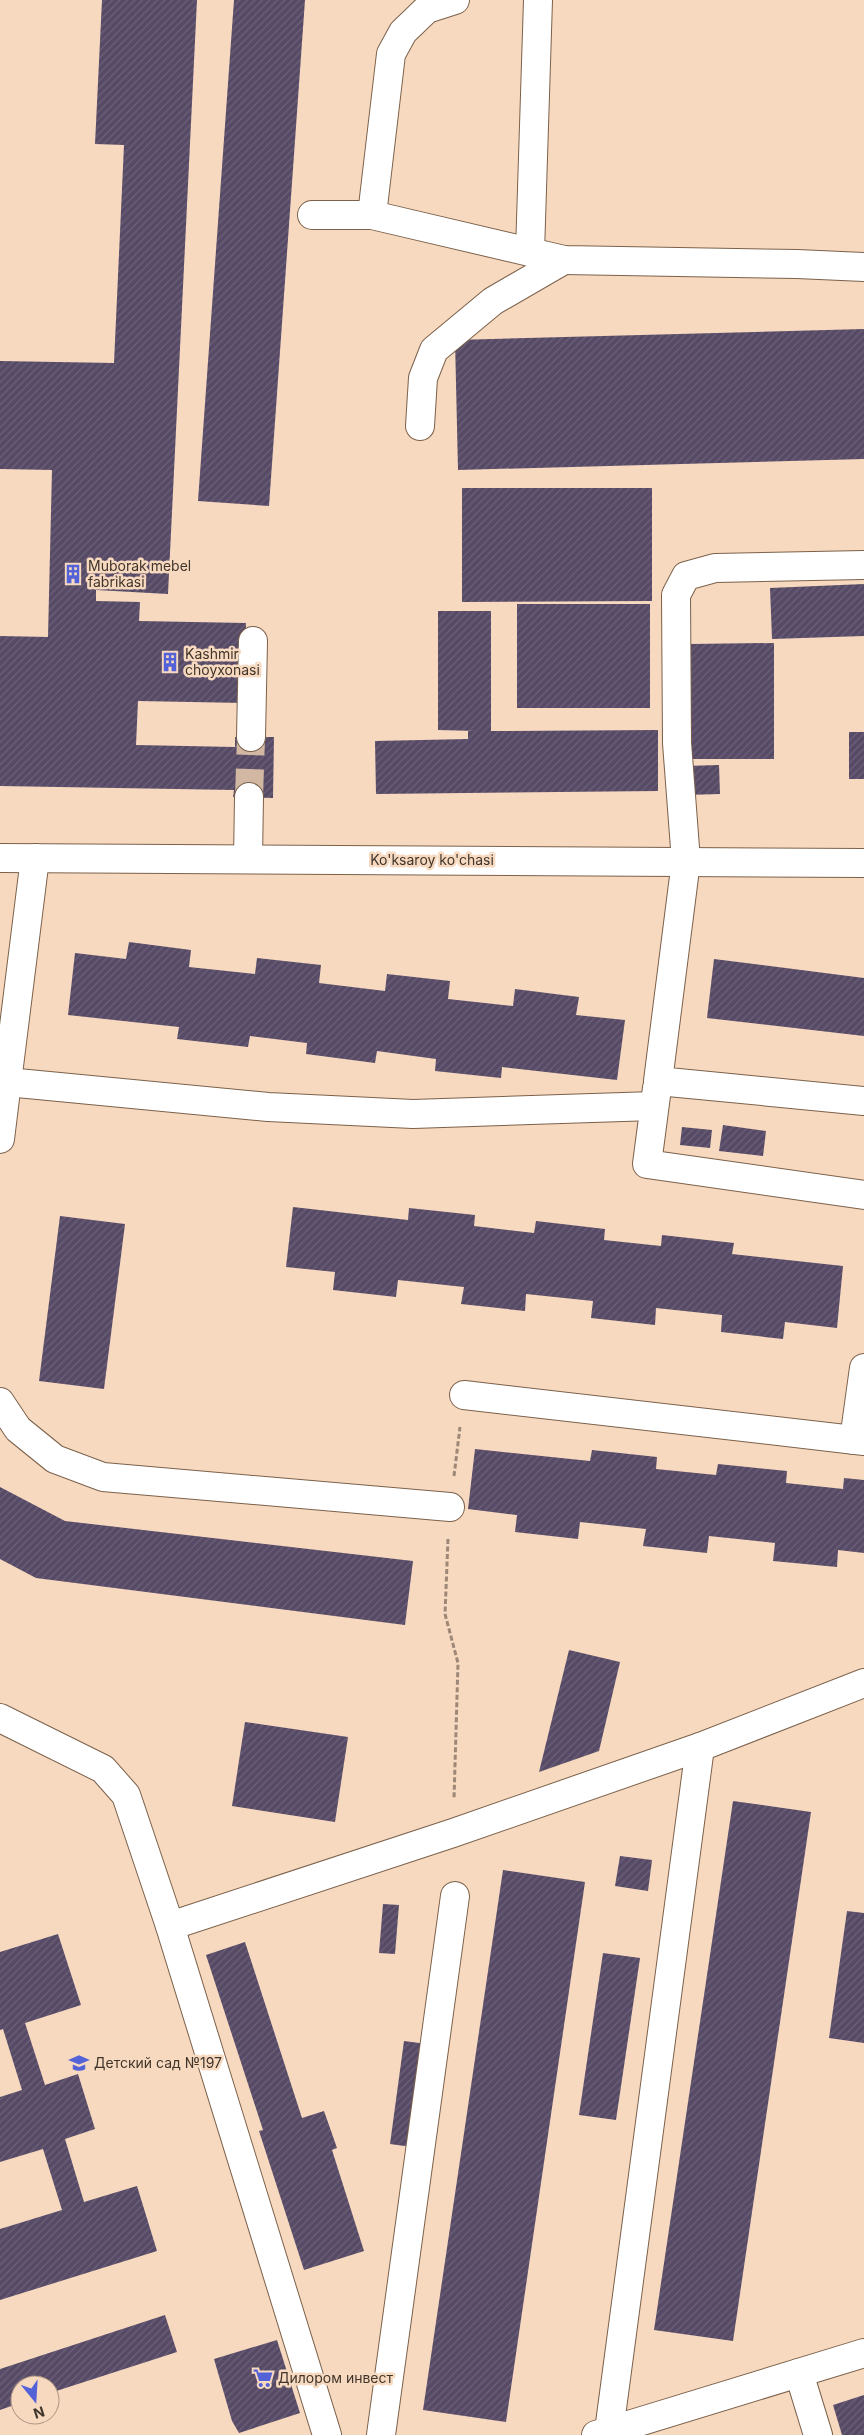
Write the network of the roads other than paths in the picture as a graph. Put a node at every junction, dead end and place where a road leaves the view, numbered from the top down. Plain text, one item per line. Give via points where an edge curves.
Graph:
1 (455, 0) edge
2 (538, 0) edge
3 (312, 215) dead end
4 (372, 215) junction
5 (530, 252) junction
6 (564, 260) junction
7 (864, 267) edge
8 (420, 426) dead end
9 (864, 565) edge
10 (253, 641) dead end
11 (251, 737) tunnel mouth
12 (249, 797) tunnel mouth
13 (0, 858) edge
14 (35, 858) junction
15 (248, 859) junction
16 (686, 861) junction
17 (864, 863) edge
18 (7, 1082) junction
19 (656, 1094) junction
20 (864, 1101) edge
21 (0, 1139) edge
22 (864, 1195) edge
23 (864, 1368) edge
24 (464, 1395) road end
25 (0, 1402) edge
26 (859, 1441) edge
27 (450, 1507) road end
28 (864, 1683) edge
29 (0, 1718) edge
30 (700, 1747) junction
31 (455, 1896) dead end
32 (170, 1926) junction
33 (864, 2352) edge
34 (799, 2373) junction
35 (603, 2433) edge
36 (327, 2435) edge
37 (381, 2435) edge
38 (818, 2435) edge

1 - 4 street via 427,9 403,32 391,54
2 - 5 street
3 - 4 street
4 - 5 street
5 - 6 street
6 - 7 street
6 - 8 street via 493,301 434,350 423,378
9 - 16 street via 715,568 686,576 676,595 677,743
10 - 11 street
12 - 15 street
13 - 14 street, Ko'ksaroy ko'chasi
14 - 15 street, Ko'ksaroy ko'chasi
14 - 18 street
15 - 16 street, Ko'ksaroy ko'chasi
16 - 17 street, Ko'ksaroy ko'chasi
16 - 19 street
18 - 19 street via 268,1107 413,1114
18 - 21 street
19 - 20 street
19 - 22 street via 647,1164
23 - 26 street
24 - 26 street
25 - 27 street via 18,1430 55,1459 103,1477
28 - 30 street
29 - 32 street via 103,1769 126,1795
30 - 32 street via 453,1834
30 - 35 street
31 - 37 street
32 - 36 street
33 - 34 street
34 - 35 street
34 - 38 street

